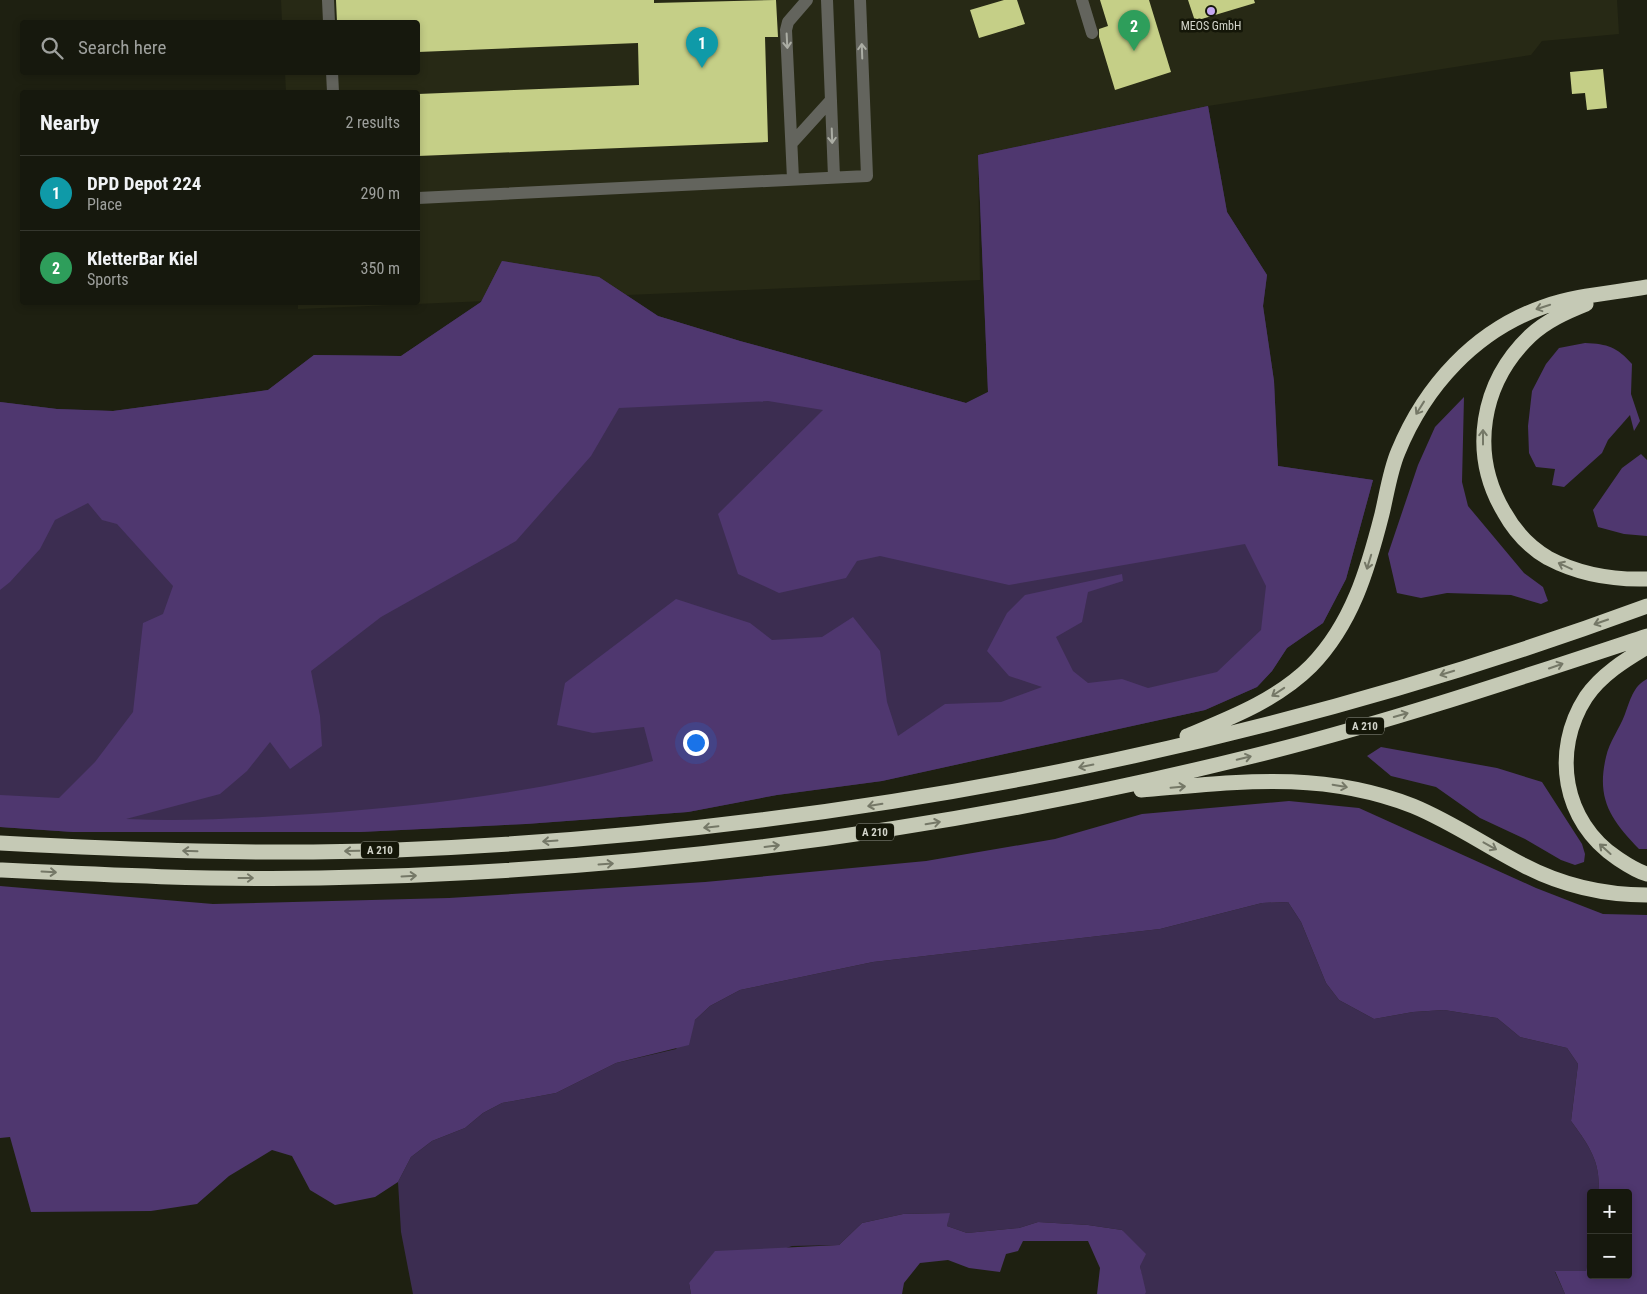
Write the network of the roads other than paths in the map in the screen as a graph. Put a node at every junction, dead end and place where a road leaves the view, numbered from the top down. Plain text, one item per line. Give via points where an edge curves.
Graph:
1 (328, 0) edge
2 (807, 0) edge
3 (826, 0) edge
4 (860, 0) edge
5 (1082, 0) edge
6 (329, 20) edge
7 (1092, 33) dead end
8 (332, 75) edge
9 (333, 90) edge
10 (831, 100) junction
11 (792, 143) junction
12 (834, 177) junction
13 (793, 179) junction
14 (420, 198) edge
15 (1647, 287) edge
16 (1608, 294) junction
17 (1647, 579) edge
18 (1647, 606) edge
19 (1647, 636) edge
20 (1647, 647) edge
21 (1134, 756) junction
22 (1077, 795) junction
23 (0, 843) edge
24 (0, 870) edge
25 (1647, 874) edge
26 (1647, 895) edge

1 - 6 lane
2 -> 11 lane via 788,22 786,30
3 - 10 lane
12 -> 4 lane via 867,176
5 - 7 lane
8 - 9 lane
10 - 11 lane
10 -> 12 lane
11 - 13 lane
12 - 13 lane
13 - 14 lane
15 - 16 highway
17 -> 16 highway via 1595,576 1547,557 1527,542 1496,499 1484,456 1486,410 1503,367 1531,335 1551,320
16 -> 21 highway via 1545,306 1523,315 1483,339 1442,378 1416,413 1398,453 1369,562 1352,606 1311,666 1259,704
18 -> 21 highway, A 210 via 1383,693
22 -> 19 highway, A 210 via 1332,735 1498,686
25 -> 20 highway via 1609,853 1586,829 1571,799 1565,763 1570,731 1586,697 1609,673
21 -> 23 highway, A 210 via 968,790 760,822 633,835 309,852
24 -> 22 highway, A 210 via 206,878 316,878 617,863 788,844 964,818
22 -> 26 highway via 1272,780 1348,787 1414,807 1448,822 1523,865 1553,878 1604,892

